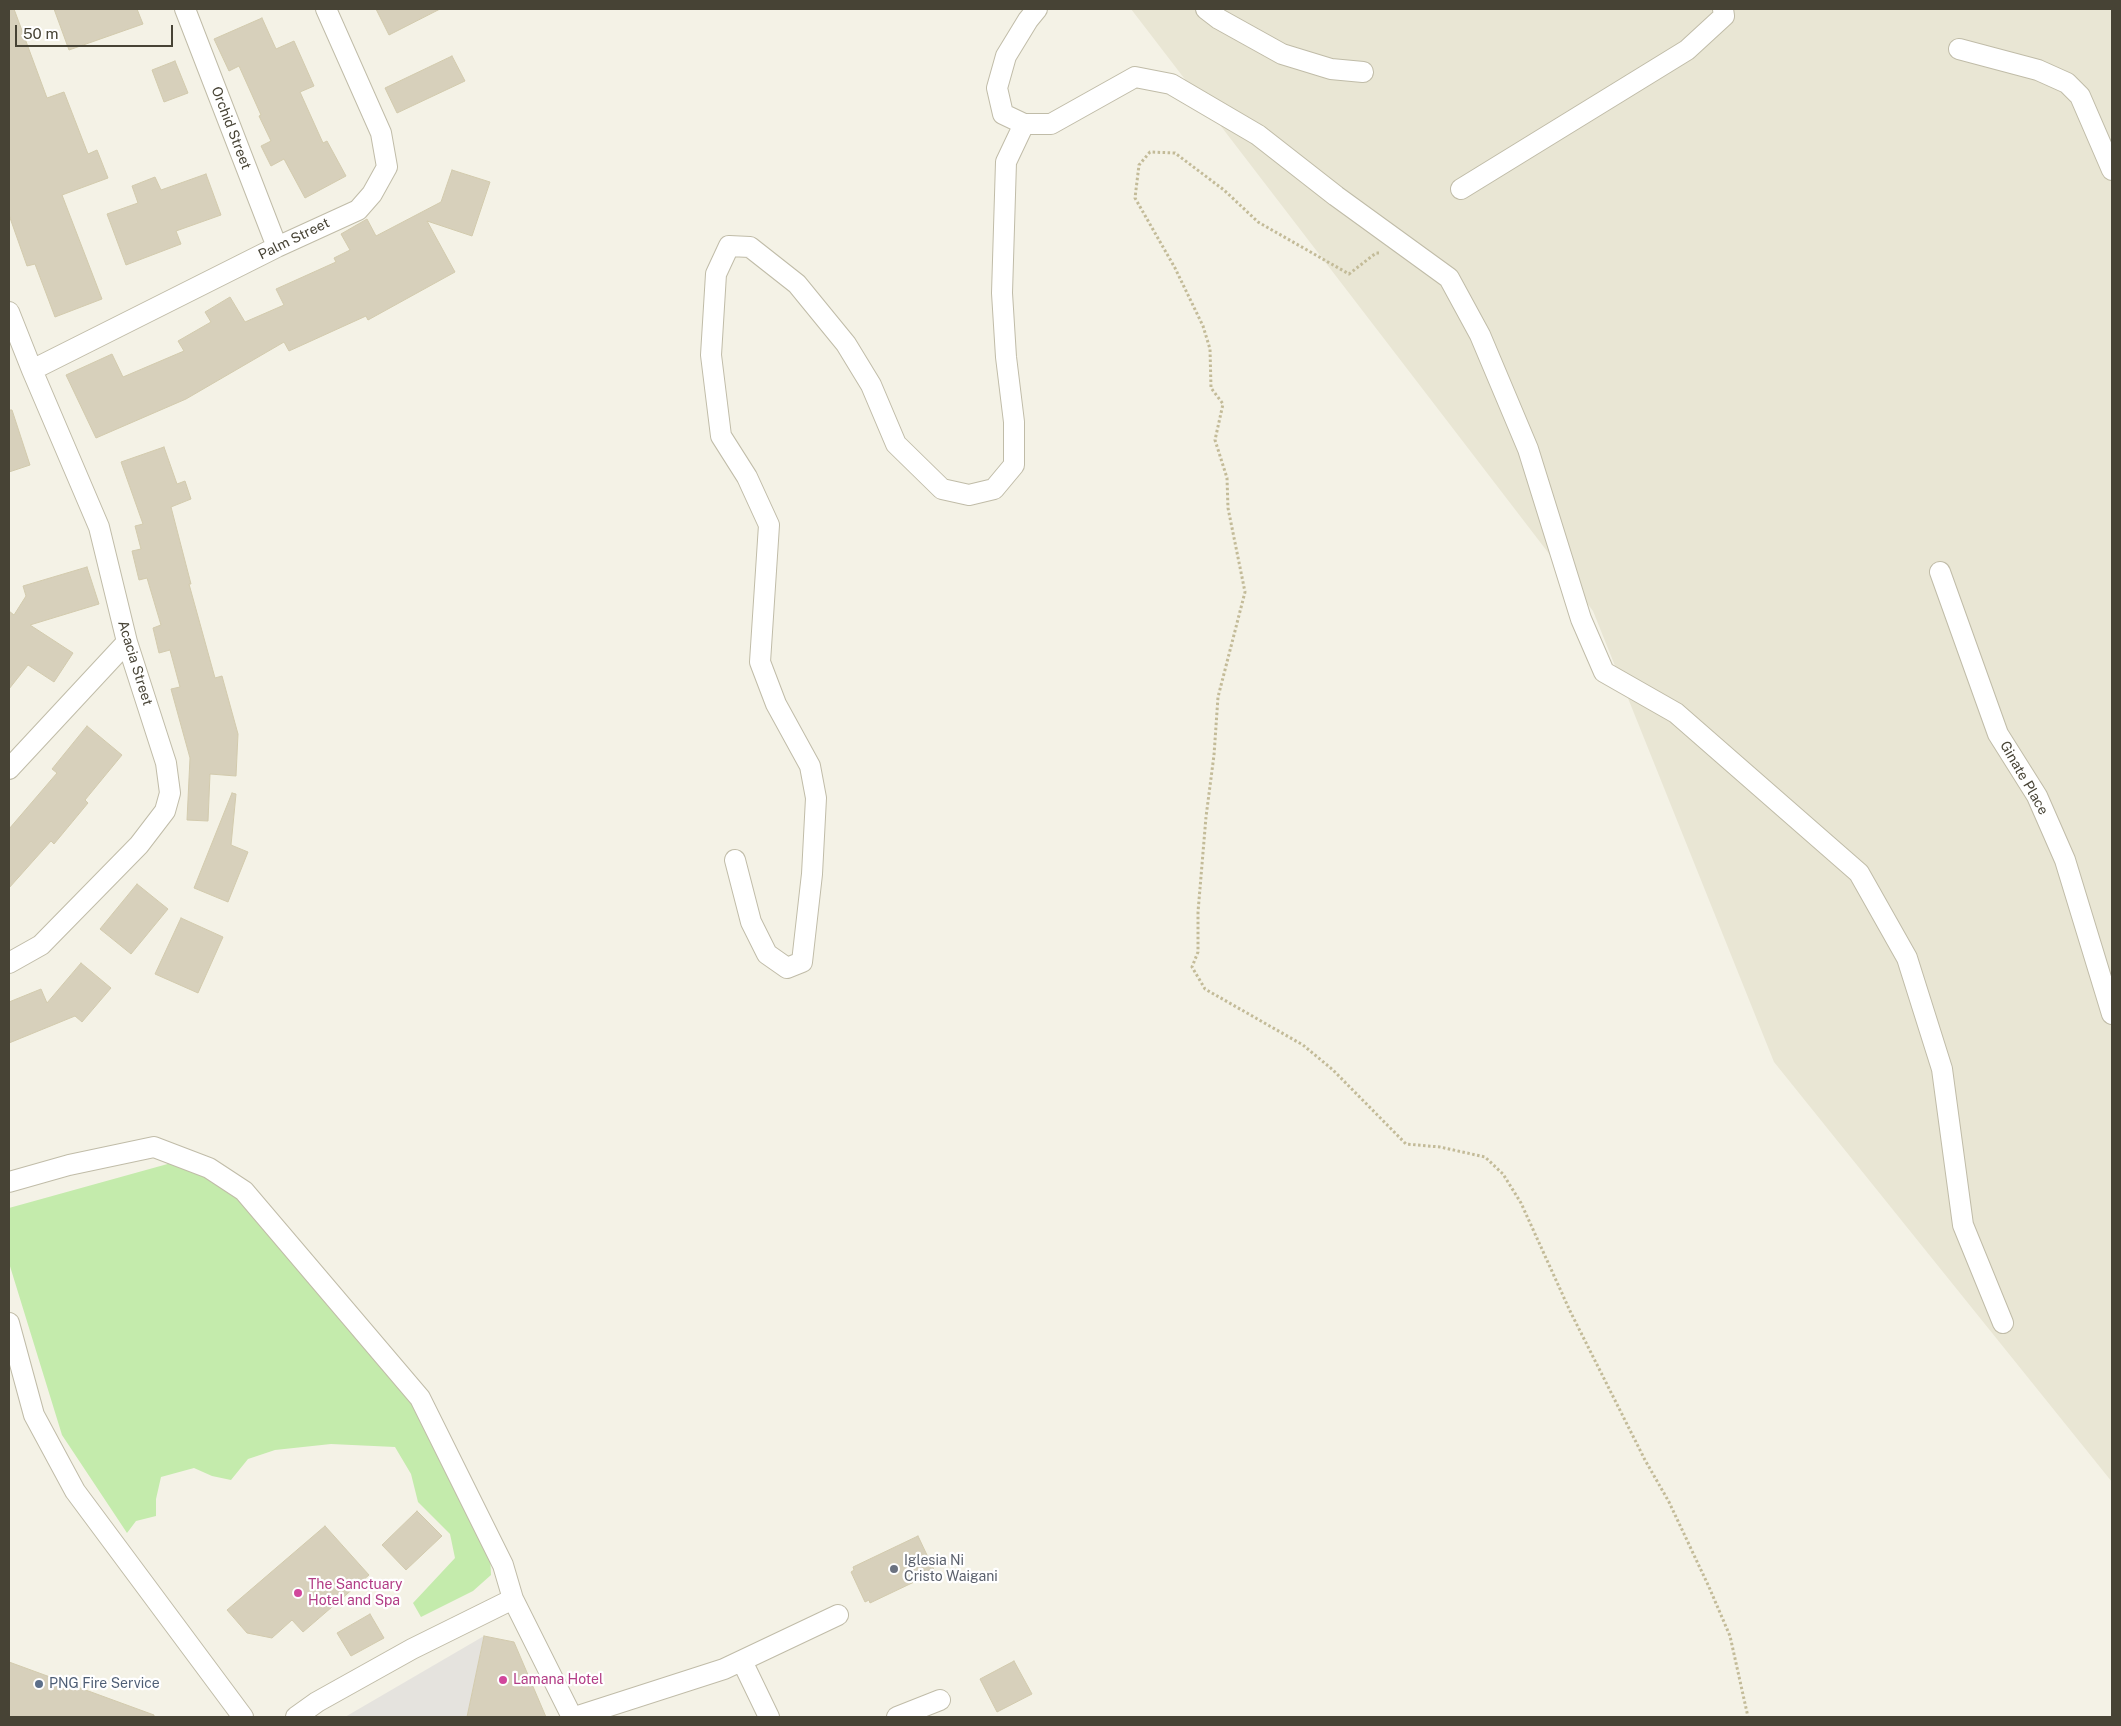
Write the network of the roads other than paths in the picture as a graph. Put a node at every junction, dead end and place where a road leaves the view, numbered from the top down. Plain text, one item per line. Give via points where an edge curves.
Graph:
1 (185, 9) edge
2 (326, 9) edge
3 (1037, 9) edge
4 (1206, 9) edge
5 (1723, 9) edge
6 (1958, 49) dead end
7 (1363, 72) dead end
8 (1024, 124) junction
9 (2112, 170) edge
10 (1461, 189) dead end
11 (277, 247) junction
12 (9, 312) edge
13 (32, 370) junction
14 (1940, 572) dead end
15 (127, 642) junction
16 (9, 769) edge
17 (734, 860) dead end
18 (9, 964) edge
19 (2112, 1014) edge
20 (9, 1182) edge
21 (2003, 1322) dead end
22 (9, 1323) edge
23 (513, 1599) junction
24 (838, 1615) dead end
25 (742, 1661) junction
26 (940, 1700) dead end
27 (612, 1712) edge
28 (243, 1717) edge
29 (296, 1717) edge
30 (574, 1717) edge
31 (769, 1717) edge
32 (897, 1717) edge

1 - 11 street, Orchid Street
2 - 11 street, Palm Street via 382,133 387,167 372,194 358,210
3 - 8 street via 1006,56 997,88 1003,114
4 - 7 street via 1282,54 1331,68
5 - 10 street via 1724,16 1687,50
6 - 9 street via 2038,70 2067,83 2080,96
8 - 17 street via 1006,162 1002,293 1014,422 1014,465 994,489 969,496 942,489 896,444 871,385 846,344 798,284 750,247 729,246 716,274 711,355 721,436 747,477 769,525 760,662 776,704 810,766 816,798 802,962 787,968 767,954 751,922
8 - 21 street via 1051,124 1135,76 1170,84 1258,135 1448,278 1480,335 1528,449 1581,620 1604,672 1676,713 1859,873 1907,958 1942,1069 1963,1225
11 - 13 street, Palm Street
12 - 13 street, Acacia Street
13 - 15 street, Acacia Street via 99,527
14 - 19 street, Ginate Place via 1998,734 2037,796 2065,860
15 - 16 street
15 - 18 street, Acacia Street via 166,763 170,792 165,811 139,845 41,945
20 - 23 street via 154,1147 209,1168 244,1191 420,1398 503,1564
22 - 28 street via 34,1415 75,1491
23 - 29 street via 412,1649
23 - 30 street
24 - 25 street
25 - 27 street
25 - 31 street
26 - 32 street
27 - 30 street

